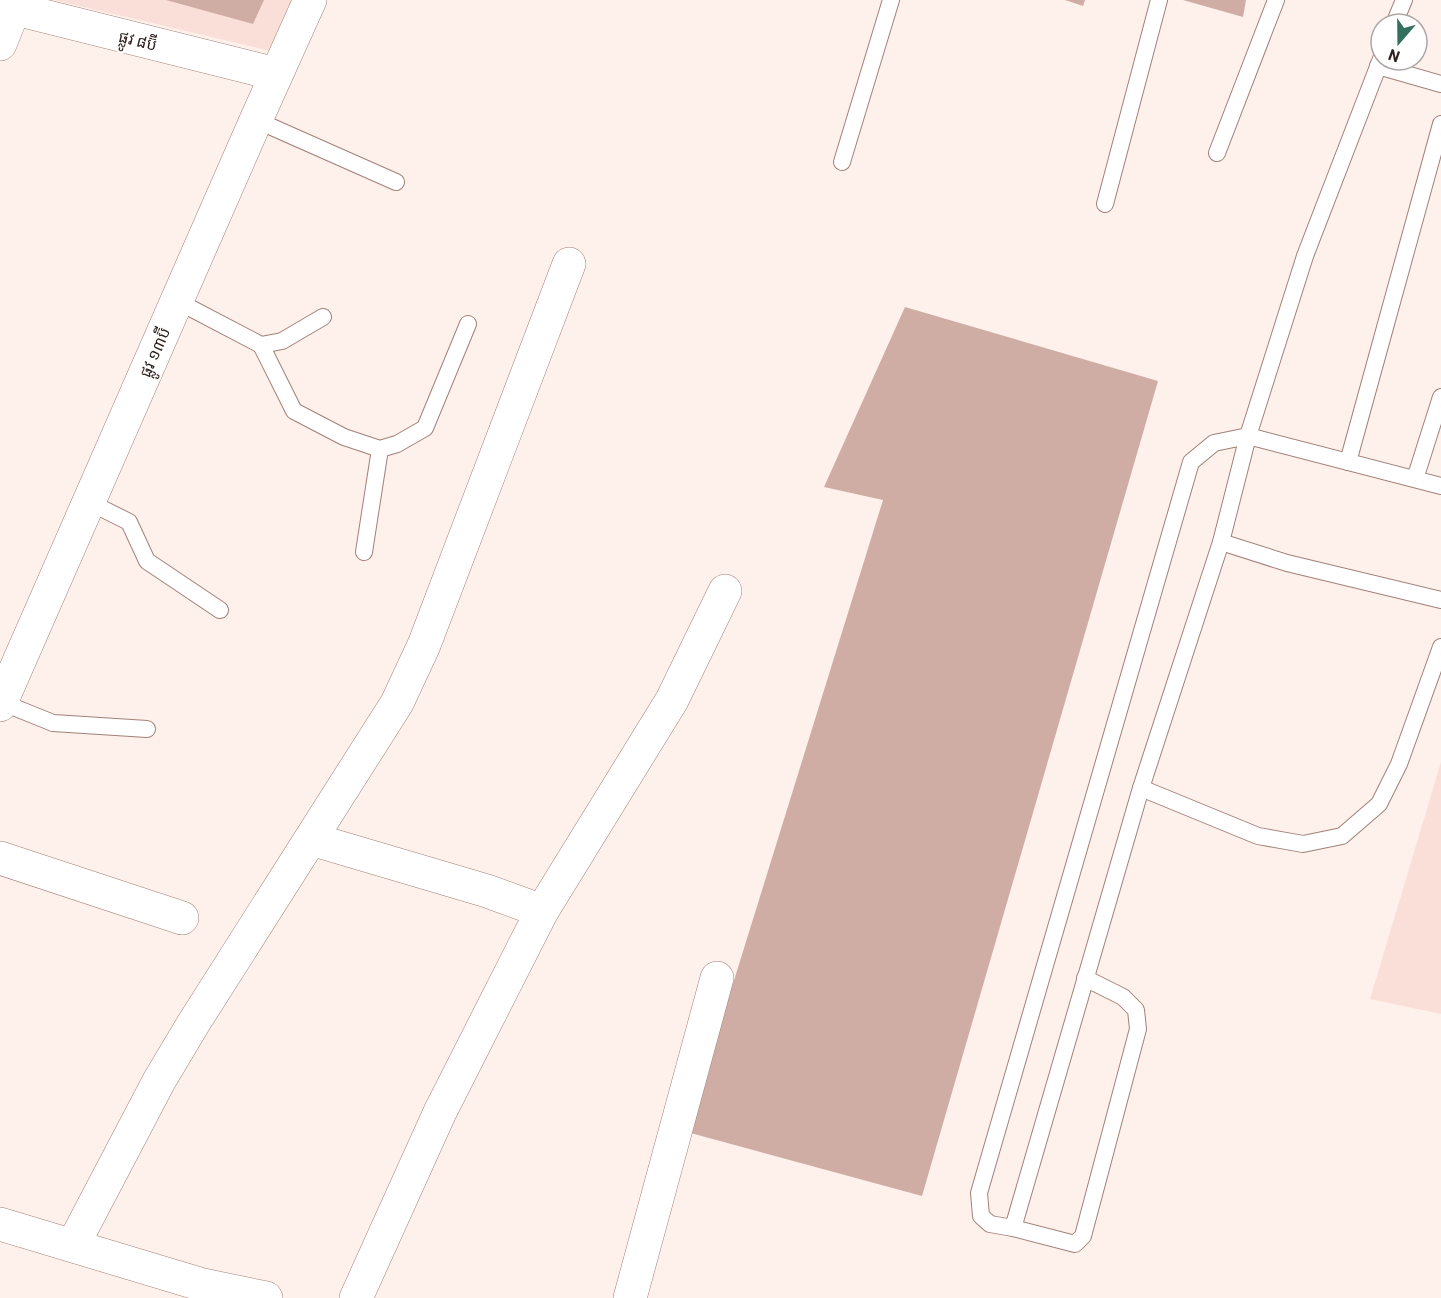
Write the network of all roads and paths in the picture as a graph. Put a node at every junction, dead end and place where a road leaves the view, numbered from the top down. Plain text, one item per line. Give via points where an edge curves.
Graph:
1 (310, 0) edge
2 (891, 0) edge
3 (1159, 0) edge
4 (1276, 0) edge
5 (7, 7) edge
6 (0, 44) edge
7 (1376, 72) edge
8 (1408, 72) edge
9 (276, 74) junction
10 (1441, 84) edge
11 (256, 120) junction
12 (1441, 124) edge
13 (1217, 153) dead end
14 (842, 162) dead end
15 (396, 182) dead end
16 (1106, 204) dead end
17 (569, 264) dead end
18 (177, 301) junction
19 (323, 317) dead end
20 (468, 324) dead end
21 (261, 345) junction
22 (1441, 397) edge
23 (1248, 436) junction
24 (380, 449) junction
25 (1348, 462) junction
26 (1414, 479) junction
27 (1441, 486) edge
28 (89, 502) junction
29 (1221, 542) junction
30 (364, 552) dead end
31 (725, 591) dead end
32 (1441, 600) edge
33 (220, 610) dead end
34 (1441, 647) edge
35 (1, 703) edge
36 (147, 729) dead end
37 (1141, 788) junction
38 (312, 839) junction
39 (0, 858) edge
40 (542, 911) junction
41 (182, 918) dead end
42 (717, 978) dead end
43 (1085, 978) junction
44 (0, 1224) edge
45 (1013, 1228) junction
46 (73, 1245) junction
47 (266, 1298) edge
48 (356, 1298) edge
49 (630, 1298) edge

1 - 9 street, ផ្លូវ ១៣ប៊ី
2 - 14 lane
3 - 16 lane
4 - 13 lane
5 - 6 street
5 - 9 street, ផ្លូវ ៨ប៊ី
7 - 23 lane via 1305,256
8 - 10 lane
9 - 11 street, ផ្លូវ ១៣ប៊ី
11 - 15 lane
11 - 18 street, ផ្លូវ ១៣ប៊ី
12 - 25 lane
17 - 38 street via 424,645 397,703
18 - 21 lane
18 - 28 street, ផ្លូវ ១៣ប៊ី
19 - 21 lane via 282,341
20 - 24 lane via 425,428
21 - 24 lane via 294,411 344,437
22 - 26 lane
23 - 25 lane
23 - 29 lane
23 - 45 lane via 1214,442 1191,462 979,1193 981,1216 990,1224
24 - 30 lane
25 - 26 lane
26 - 27 lane
28 - 33 lane via 129,522 147,561
28 - 35 street, ផ្លូវ ១៣ប៊ី
29 - 32 lane via 1287,563
29 - 37 lane
31 - 40 street via 672,700
34 - 37 lane via 1399,764 1379,804 1342,836 1303,844 1258,836
35 - 36 lane via 53,723
37 - 43 lane
38 - 40 street
38 - 46 street via 165,1071
39 - 41 street
40 - 48 street via 440,1112
42 - 49 street
43 - 45 lane
43 - 45 lane via 1123,998 1136,1010 1138,1029 1083,1236 1075,1244
44 - 46 street
46 - 47 street via 203,1285

